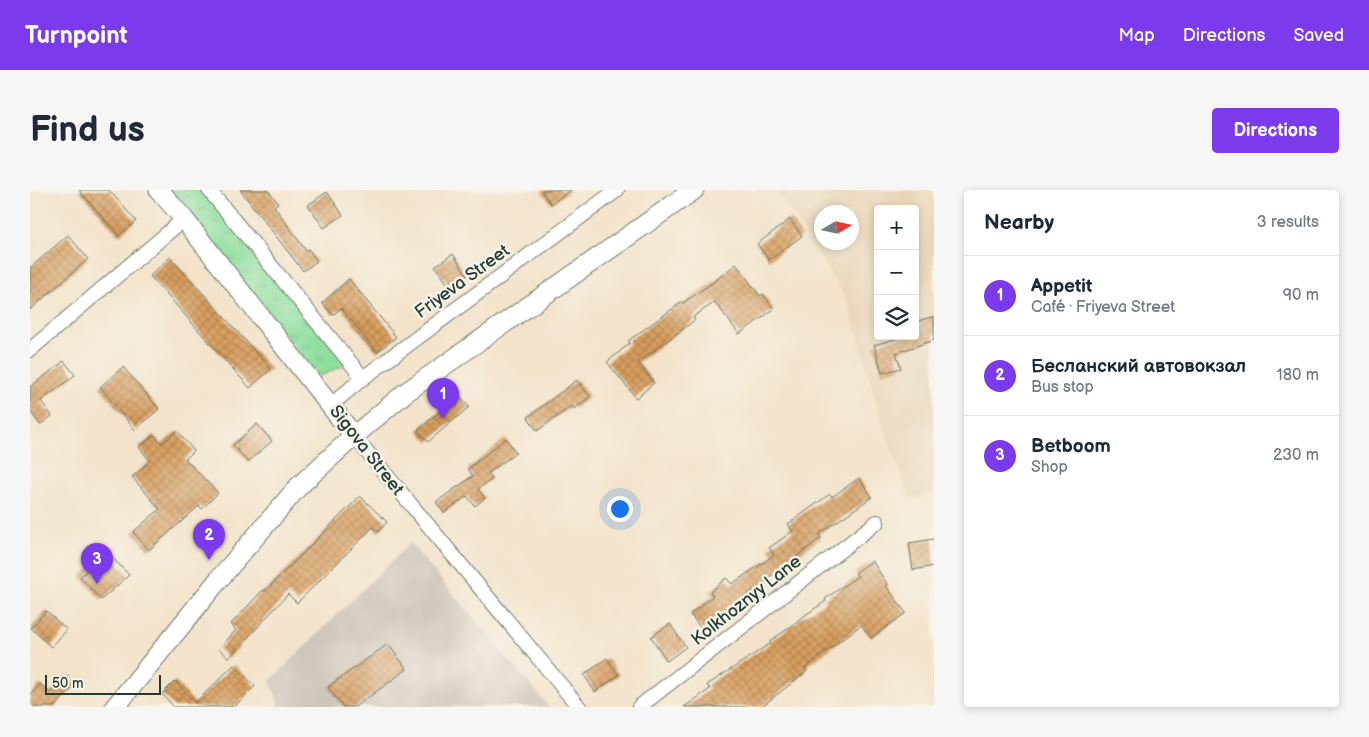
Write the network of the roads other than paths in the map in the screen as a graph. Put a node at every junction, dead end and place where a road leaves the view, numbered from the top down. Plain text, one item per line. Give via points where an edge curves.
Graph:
1 (159, 190) edge
2 (209, 190) edge
3 (617, 190) edge
4 (694, 190) edge
5 (184, 219) junction
6 (30, 350) edge
7 (364, 378) junction
8 (331, 404) junction
9 (354, 436) junction
10 (876, 522) dead end
11 (114, 707) edge
12 (579, 707) edge
13 (639, 707) edge

1 - 5 main road, Sigova Street
2 - 7 street
3 - 7 street, Friyeva Street
4 - 9 main road via 405,393
5 - 6 street
5 - 8 main road, Sigova Street
7 - 8 street, Friyeva Street
8 - 9 main road, Sigova Street
9 - 11 main road via 298,488
9 - 12 street, Sigova Street
10 - 13 street, Kolkhoznyy Lane

